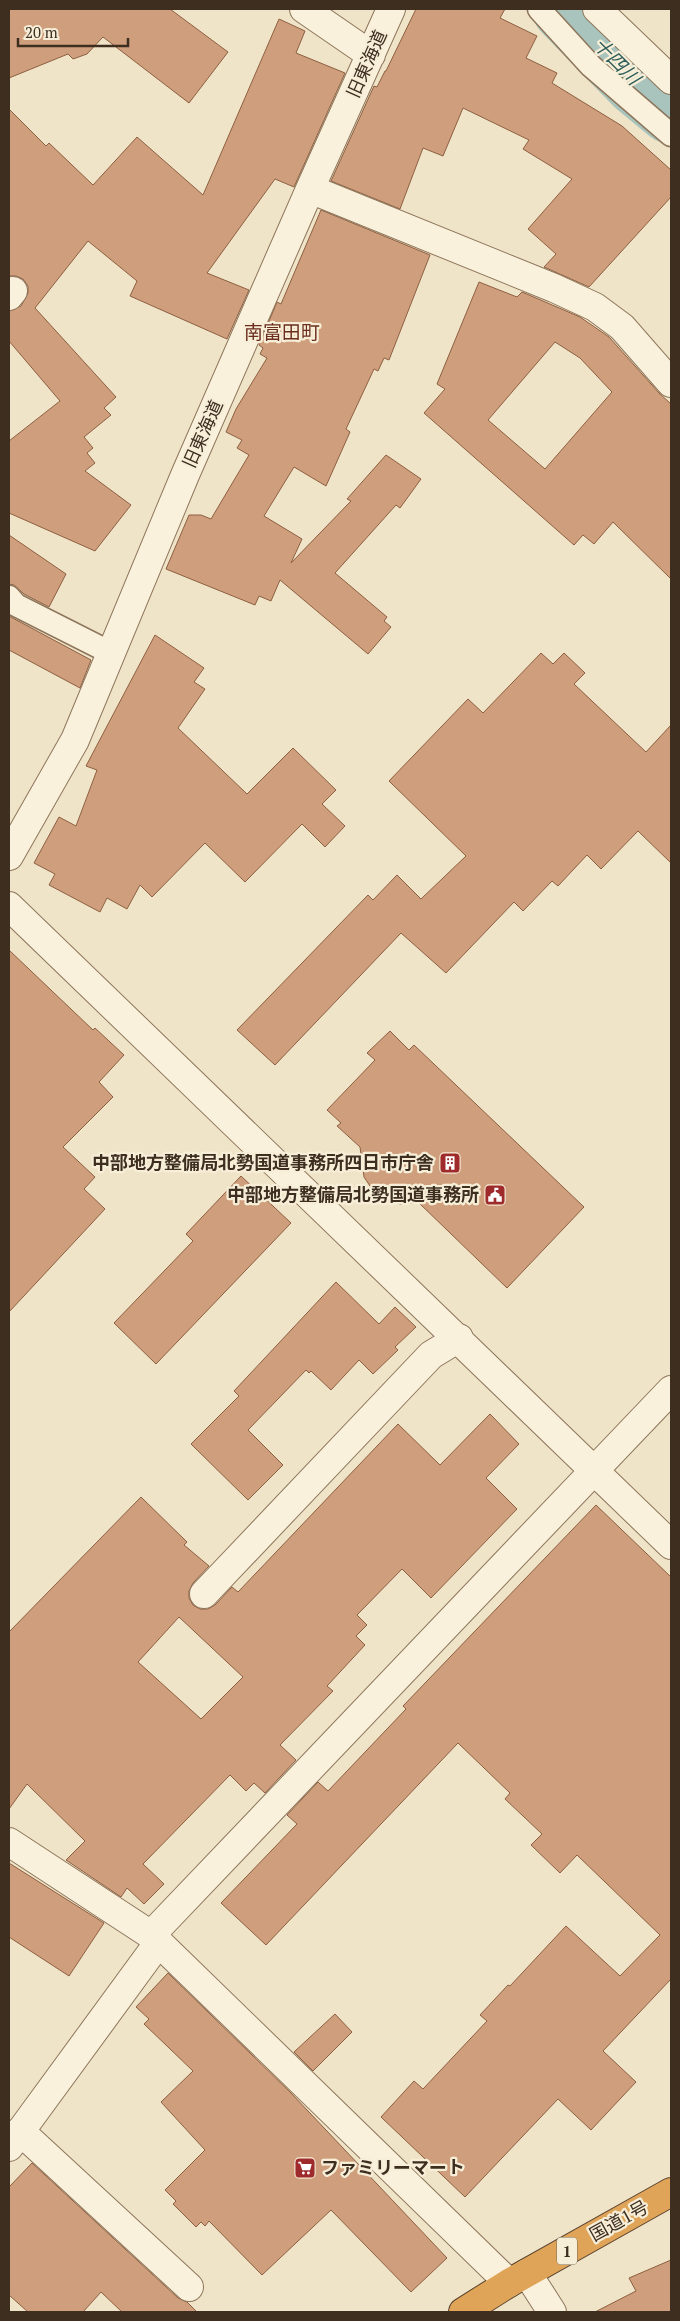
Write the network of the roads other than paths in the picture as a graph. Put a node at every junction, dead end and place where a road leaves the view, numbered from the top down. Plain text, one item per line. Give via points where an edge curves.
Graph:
1 (304, 9) edge
2 (391, 9) edge
3 (539, 9) edge
4 (597, 9) edge
5 (371, 55) junction
6 (671, 80) edge
7 (671, 135) edge
8 (310, 189) junction
9 (671, 383) edge
10 (9, 597) edge
11 (111, 653) junction
12 (9, 856) edge
13 (9, 906) edge
14 (459, 1338) junction
15 (671, 1390) edge
16 (594, 1470) junction
17 (671, 1545) edge
18 (204, 1594) dead end
19 (9, 1842) edge
20 (155, 1939) junction
21 (14, 2139) edge
22 (671, 2192) edge
23 (518, 2278) junction
24 (189, 2288) dead end
25 (463, 2312) edge
26 (552, 2312) edge

1 - 5 street
2 - 5 street, 旧東海道
3 - 7 lane via 591,66
4 - 6 street
5 - 8 street, 旧東海道
8 - 9 street via 595,307 622,327
8 - 11 street, 旧東海道
10 - 11 lane via 16,605
11 - 12 street, 旧東海道 via 75,740
13 - 14 street
14 - 16 street
14 - 18 street via 431,1355
15 - 16 street
16 - 17 street
16 - 20 street
19 - 20 street
20 - 21 street
20 - 23 street
21 - 24 street
22 - 23 highway, 国道1号 / 1
23 - 25 highway, 国道1号 / 1
23 - 26 street

